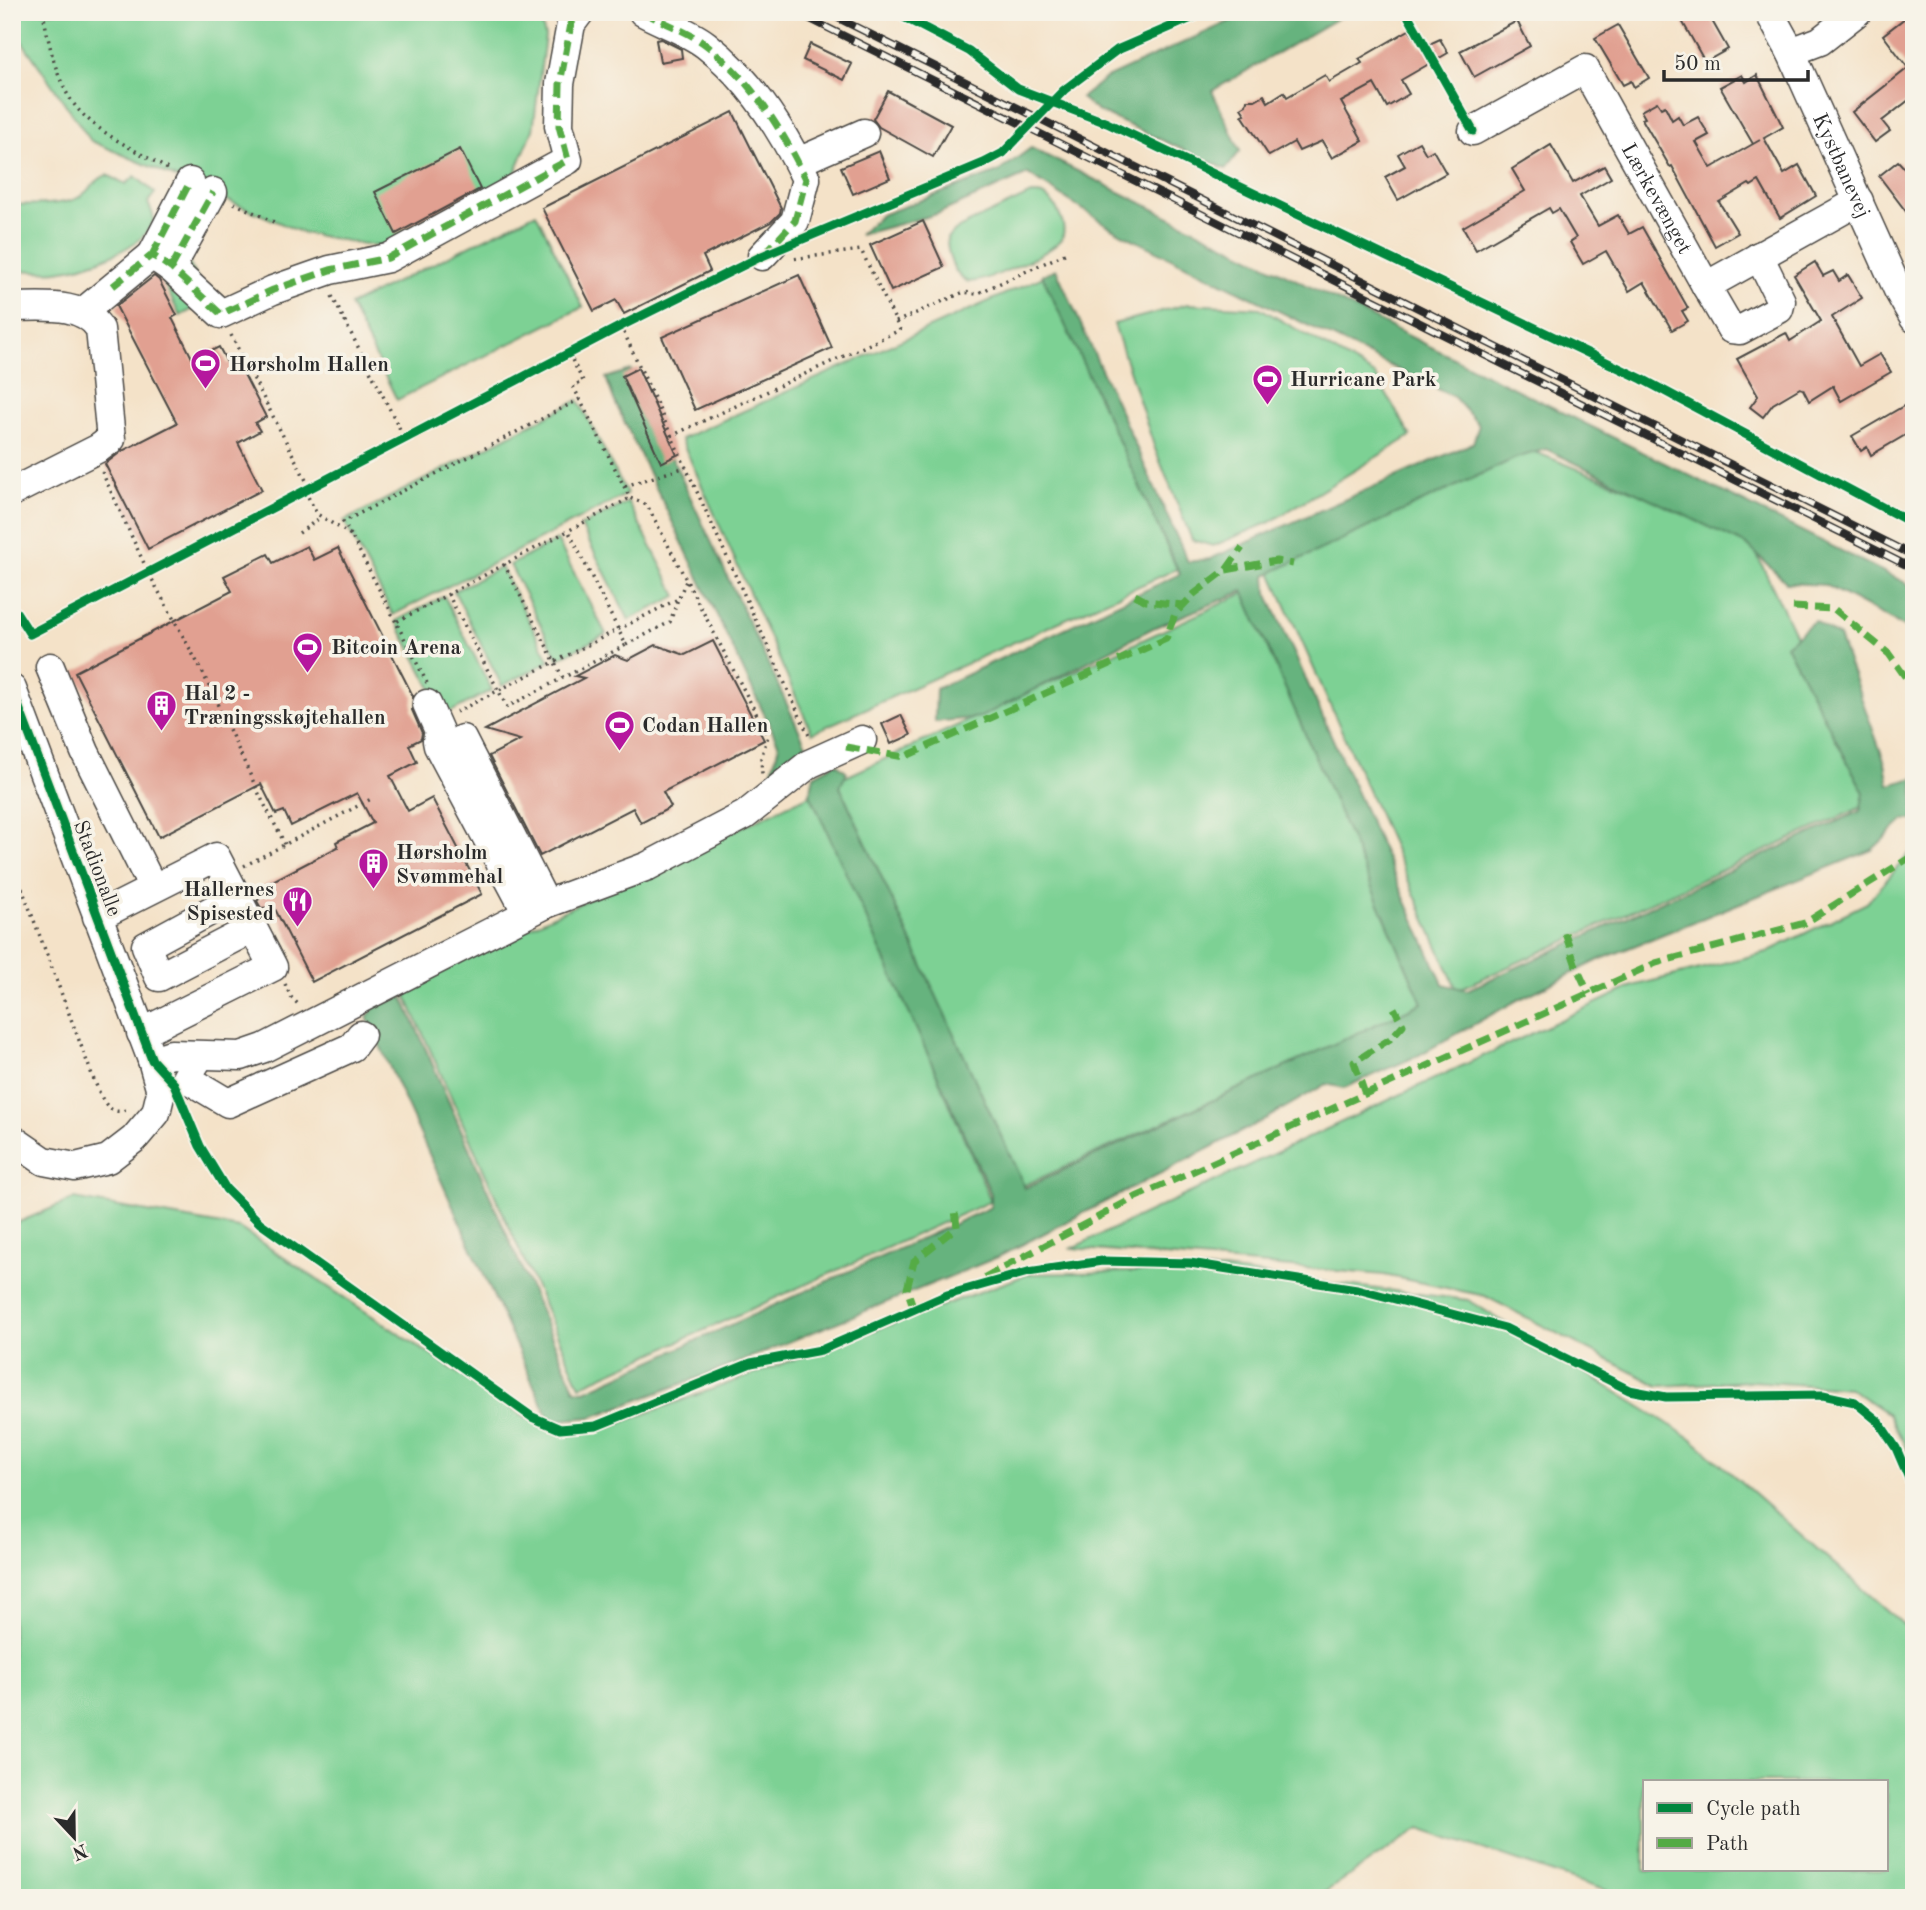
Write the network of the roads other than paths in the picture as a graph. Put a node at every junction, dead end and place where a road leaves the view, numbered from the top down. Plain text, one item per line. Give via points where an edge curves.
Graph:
1 (580, 12) edge
2 (643, 12) edge
3 (1769, 12) edge
4 (1857, 12) edge
5 (1791, 52) junction
6 (1473, 131) dead end
7 (864, 132) dead end
8 (798, 162) junction
9 (201, 187) road end
10 (1859, 201) junction
11 (762, 256) road end
12 (1759, 256) junction
13 (161, 262) junction
14 (1706, 286) junction
15 (12, 307) edge
16 (83, 312) junction
17 (1914, 318) edge
18 (12, 492) edge
19 (50, 667) dead end
20 (12, 689) edge
21 (430, 699) road end
22 (462, 739) dead end
23 (862, 740) dead end
24 (232, 886) junction
25 (153, 888) junction
26 (536, 908) junction
27 (97, 917) junction
28 (253, 928) junction
29 (141, 1033) junction
30 (361, 1035) dead end
31 (200, 1056) junction
32 (152, 1060) junction
33 (12, 1139) edge

1 - 13 street via 570,24 560,84 559,126 568,160 388,257 330,270 221,314
2 - 8 street via 705,44 754,90
3 - 5 street, Kystbanevej
4 - 5 street via 1820,41
5 - 10 street, Kystbanevej
6 - 14 street, Lærkevænget via 1586,69
7 - 8 street
8 - 11 street via 806,179 795,221
9 - 13 street
10 - 12 street
10 - 17 street, Kystbanevej
12 - 14 street
12 - 14 street via 1781,301 1779,309 1740,330 1731,329
13 - 16 street via 113,286
15 - 16 street
16 - 18 street via 100,329 111,439
19 - 25 street via 85,752
20 - 27 street, Stadionalle
21 - 26 street via 439,731 438,746
22 - 26 street
23 - 26 street via 809,764 745,815 648,866
24 - 25 street via 216,857
24 - 28 street
24 - 28 street via 146,946 159,976
25 - 27 street
26 - 31 street via 264,1048 241,1056
27 - 29 street, Stadionalle
28 - 29 street via 273,967
29 - 32 street, Stadionalle
30 - 31 street via 352,1048 228,1103 186,1078
31 - 32 street
32 - 33 street, Stadionalle via 161,1092 156,1114 108,1159 75,1167 44,1161

